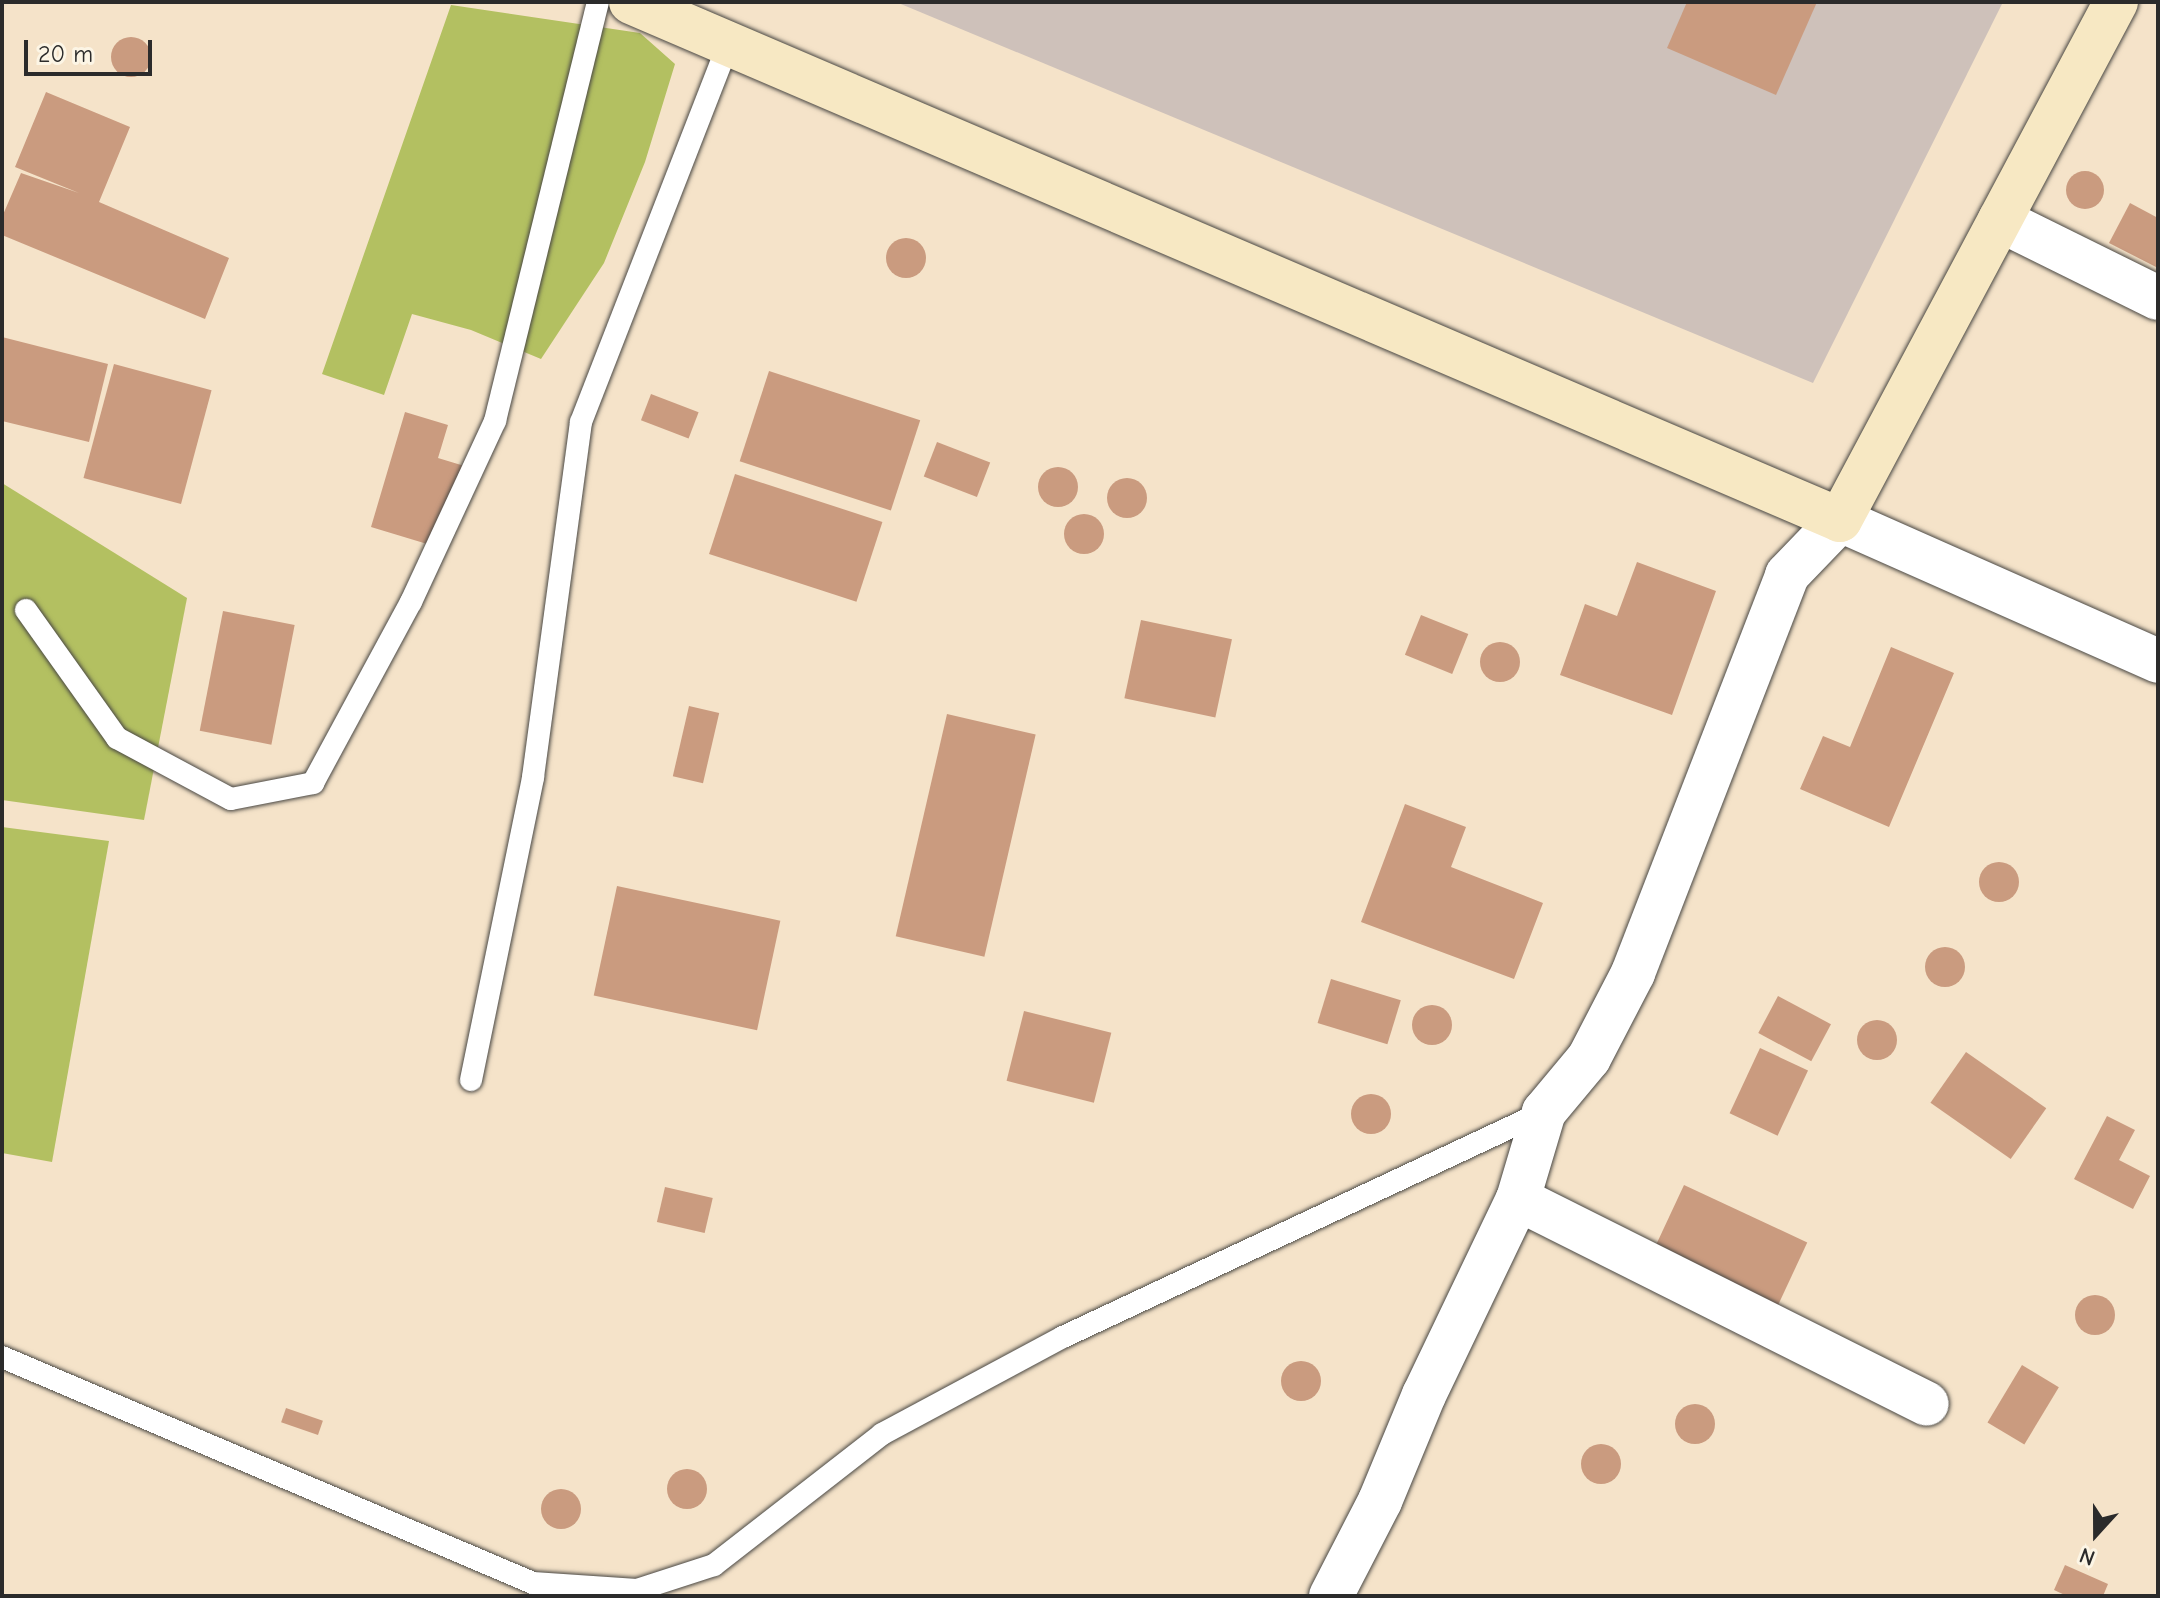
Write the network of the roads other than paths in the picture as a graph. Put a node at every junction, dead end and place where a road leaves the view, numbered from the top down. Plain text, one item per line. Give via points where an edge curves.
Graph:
1 (598, 2) edge
2 (631, 2) edge
3 (2116, 2) edge
4 (729, 43) junction
5 (2000, 220) junction
6 (2158, 298) edge
7 (1840, 520) junction
8 (26, 610) dead end
9 (2158, 661) edge
10 (471, 1080) dead end
11 (1544, 1112) junction
12 (1518, 1199) junction
13 (2, 1357) edge
14 (1927, 1404) dead end
15 (1331, 1596) edge

1 - 8 lane via 495,421 411,602 313,783 231,799 117,738
2 - 4 street
3 - 5 street
4 - 7 street
4 - 10 lane via 581,422 533,777
5 - 6 street
5 - 7 street
7 - 9 street
7 - 11 street via 1787,575 1633,973 1589,1058
11 - 12 street
11 - 13 lane via 1063,1337 882,1434 714,1565 637,1590 533,1583
12 - 14 street
12 - 15 street

